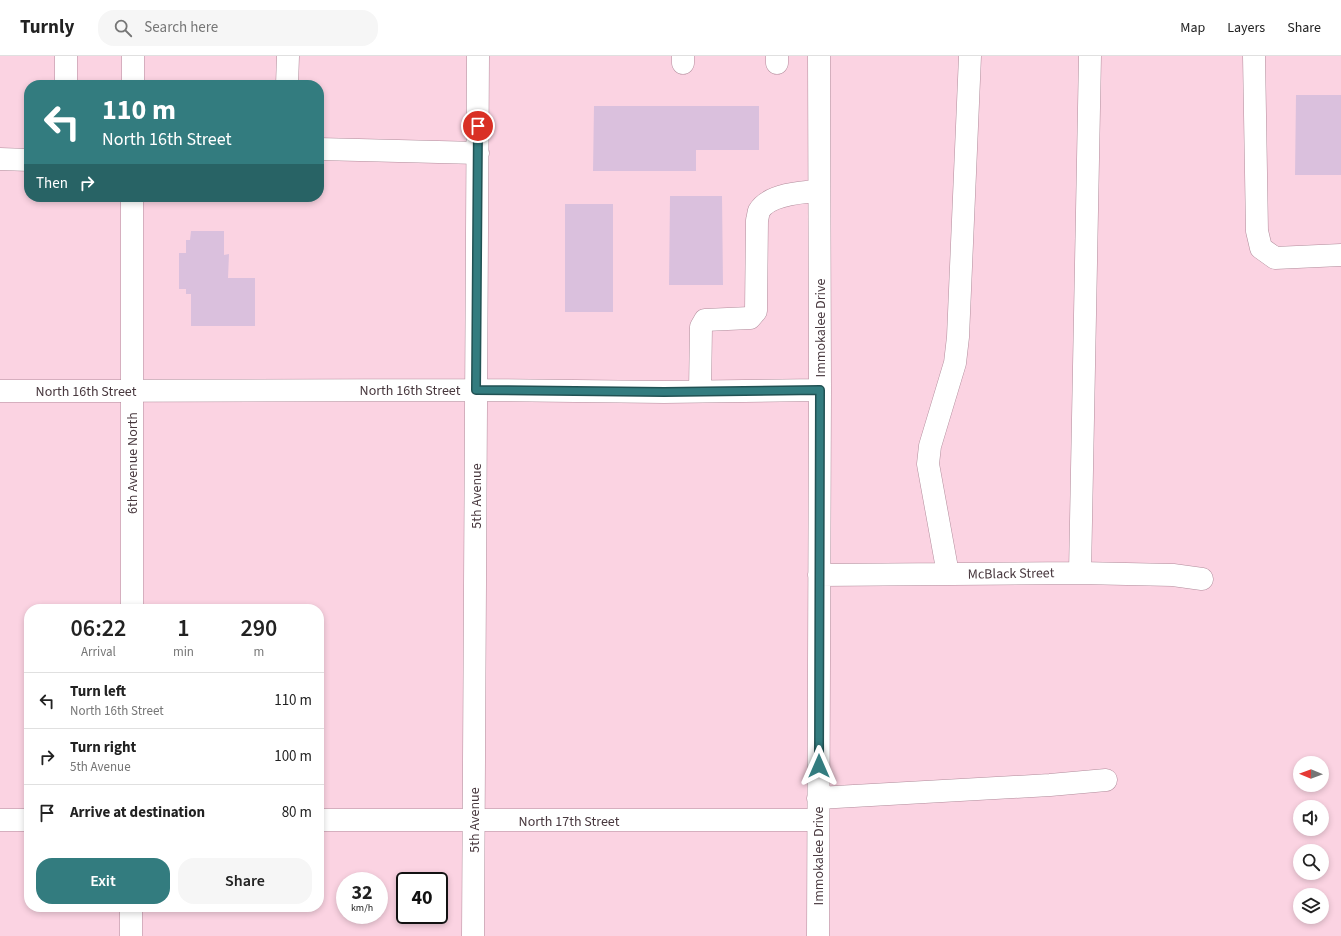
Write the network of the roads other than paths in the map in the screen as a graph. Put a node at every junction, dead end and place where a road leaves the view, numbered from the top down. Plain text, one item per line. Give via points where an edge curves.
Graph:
1 (66, 56) edge
2 (134, 56) edge
3 (288, 56) edge
4 (478, 56) edge
5 (819, 56) edge
6 (970, 56) edge
7 (1090, 56) edge
8 (1254, 56) edge
9 (66, 80) edge
10 (133, 80) edge
11 (287, 80) edge
12 (324, 149) edge
13 (478, 153) junction
14 (0, 160) edge
15 (24, 160) edge
16 (819, 191) junction
17 (132, 202) edge
18 (1341, 255) edge
19 (476, 390) junction
20 (820, 390) junction
21 (0, 391) edge
22 (132, 391) junction
23 (700, 391) junction
24 (1080, 573) junction
25 (948, 574) junction
26 (819, 576) junction
27 (1202, 579) dead end
28 (132, 604) edge
29 (1106, 780) dead end
30 (818, 798) junction
31 (0, 820) edge
32 (24, 820) edge
33 (324, 820) edge
34 (818, 820) junction
35 (474, 821) junction
36 (131, 912) edge
37 (131, 936) edge
38 (473, 936) edge
39 (818, 936) edge

1 - 9 street
2 - 10 street
3 - 11 street
4 - 13 street, 5th Avenue
5 - 16 street, Immokalee Drive
6 - 25 street via 958,337 955,363 930,446 928,464
7 - 24 street
8 - 18 street via 1257,231 1260,248 1275,258
12 - 13 street
13 - 19 street, 5th Avenue
14 - 15 street
16 - 20 street, Immokalee Drive
16 - 23 street via 782,196 767,203 759,212 756,311 750,318 705,320 701,327
17 - 22 street, 6th Avenue North
19 - 22 street, North 16th Street
19 - 23 street, North 16th Street
19 - 35 street, 5th Avenue
20 - 23 street, North 16th Street
20 - 26 street, Immokalee Drive
21 - 22 street, North 16th Street
22 - 28 street, 6th Avenue North
24 - 25 street, McBlack Street
24 - 27 street, McBlack Street via 1173,575
25 - 26 street, McBlack Street
26 - 30 street, Immokalee Drive
29 - 30 street
30 - 34 street, Immokalee Drive
31 - 32 street
33 - 35 street, North 17th Street
34 - 35 street, North 17th Street
34 - 39 street, Immokalee Drive
35 - 38 street, 5th Avenue
36 - 37 street

